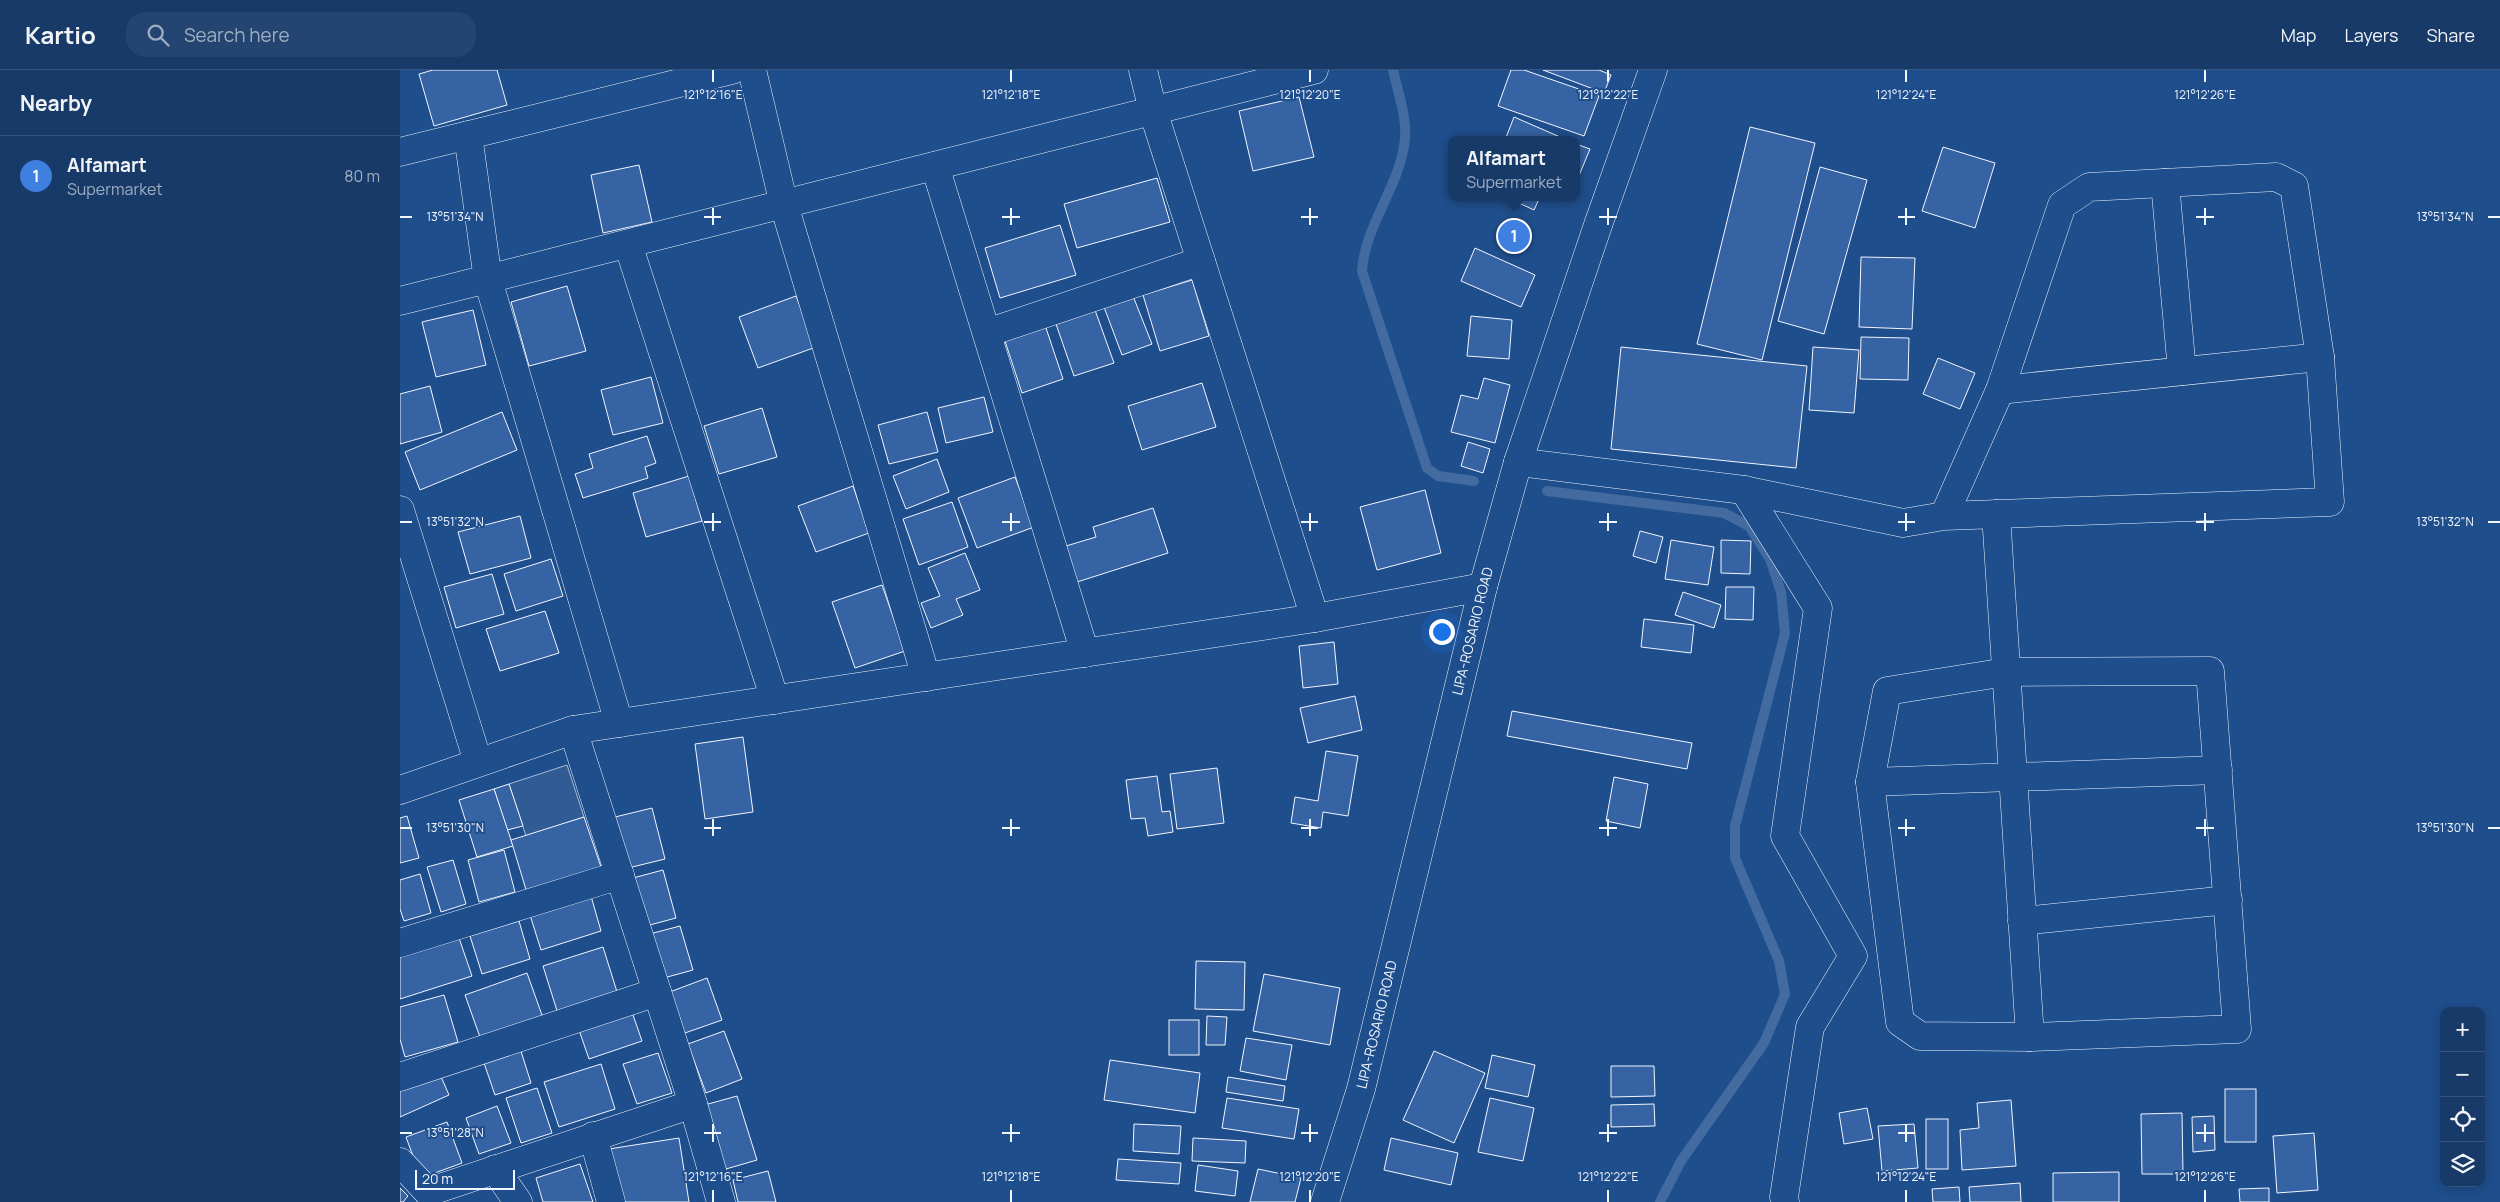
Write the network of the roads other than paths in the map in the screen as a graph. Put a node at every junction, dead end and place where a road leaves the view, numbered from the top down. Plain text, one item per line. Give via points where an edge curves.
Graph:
1 (732, 70) edge
2 (752, 70) edge
3 (1143, 70) edge
4 (1314, 70) edge
5 (1653, 70) edge
6 (1153, 111) junction
7 (468, 135) junction
8 (400, 152) edge
9 (935, 166) junction
10 (2166, 183) junction
11 (784, 205) junction
12 (628, 244) junction
13 (1201, 262) junction
14 (488, 280) junction
15 (400, 301) edge
16 (987, 334) junction
17 (2320, 357) junction
18 (2182, 371) junction
19 (2000, 390) junction
20 (1518, 462) junction
21 (1744, 490) junction
22 (400, 510) edge
23 (1996, 514) junction
24 (1944, 516) junction
25 (1483, 588) junction
26 (1315, 618) junction
27 (1085, 653) junction
28 (2006, 672) junction
29 (926, 676) junction
30 (775, 700) junction
31 (619, 723) junction
32 (573, 730) junction
33 (478, 762) junction
34 (2218, 770) junction
35 (2012, 776) junction
36 (1870, 782) junction
37 (400, 790) edge
38 (620, 875) junction
39 (2228, 900) junction
40 (2022, 921) junction
41 (400, 943) edge
42 (657, 992) junction
43 (2030, 1037) junction
44 (400, 1077) edge
45 (693, 1104) junction
46 (593, 1136) junction
47 (400, 1162) edge
48 (495, 1169) junction
49 (518, 1202) edge
50 (610, 1202) edge
51 (720, 1202) edge
52 (1325, 1202) edge
53 (1785, 1202) edge

1 - 7 street
2 - 11 street
3 - 6 street
4 - 6 street
5 - 20 street, LIPA-ROSARIO ROAD
6 - 9 street
6 - 13 street
7 - 8 street
7 - 14 street
9 - 11 street
9 - 16 street
10 - 17 street via 2276,177 2294,186
10 - 18 street
10 - 19 street via 2089,187 2062,205
11 - 12 street
11 - 29 street
12 - 14 street
12 - 30 street
13 - 16 street
13 - 26 street
14 - 15 street
14 - 31 street
16 - 27 street
17 - 18 street
17 - 23 street via 2330,502
18 - 19 street
19 - 24 street
20 - 21 street
20 - 25 street, LIPA-ROSARIO ROAD
21 - 24 street via 1903,523
21 - 53 street via 1818,608 1785,836 1853,956 1810,1027
22 - 33 street
23 - 24 street
23 - 28 street
25 - 26 street
25 - 52 street, LIPA-ROSARIO ROAD via 1361,1089
26 - 27 street
27 - 29 street
28 - 34 street via 2210,671
28 - 35 street
28 - 36 street via 1887,691
29 - 30 street
30 - 31 street
31 - 32 street
32 - 33 street
32 - 38 street
33 - 37 street
34 - 35 street
34 - 39 street
35 - 36 street
35 - 40 street
36 - 43 street via 1900,1022 1920,1036
38 - 41 street
38 - 42 street
39 - 40 street
39 - 43 street via 2238,1030
40 - 43 street
42 - 44 street
42 - 45 street
45 - 46 street
45 - 51 street
46 - 48 street
46 - 50 street
47 - 48 street via 428,1192
48 - 49 street

